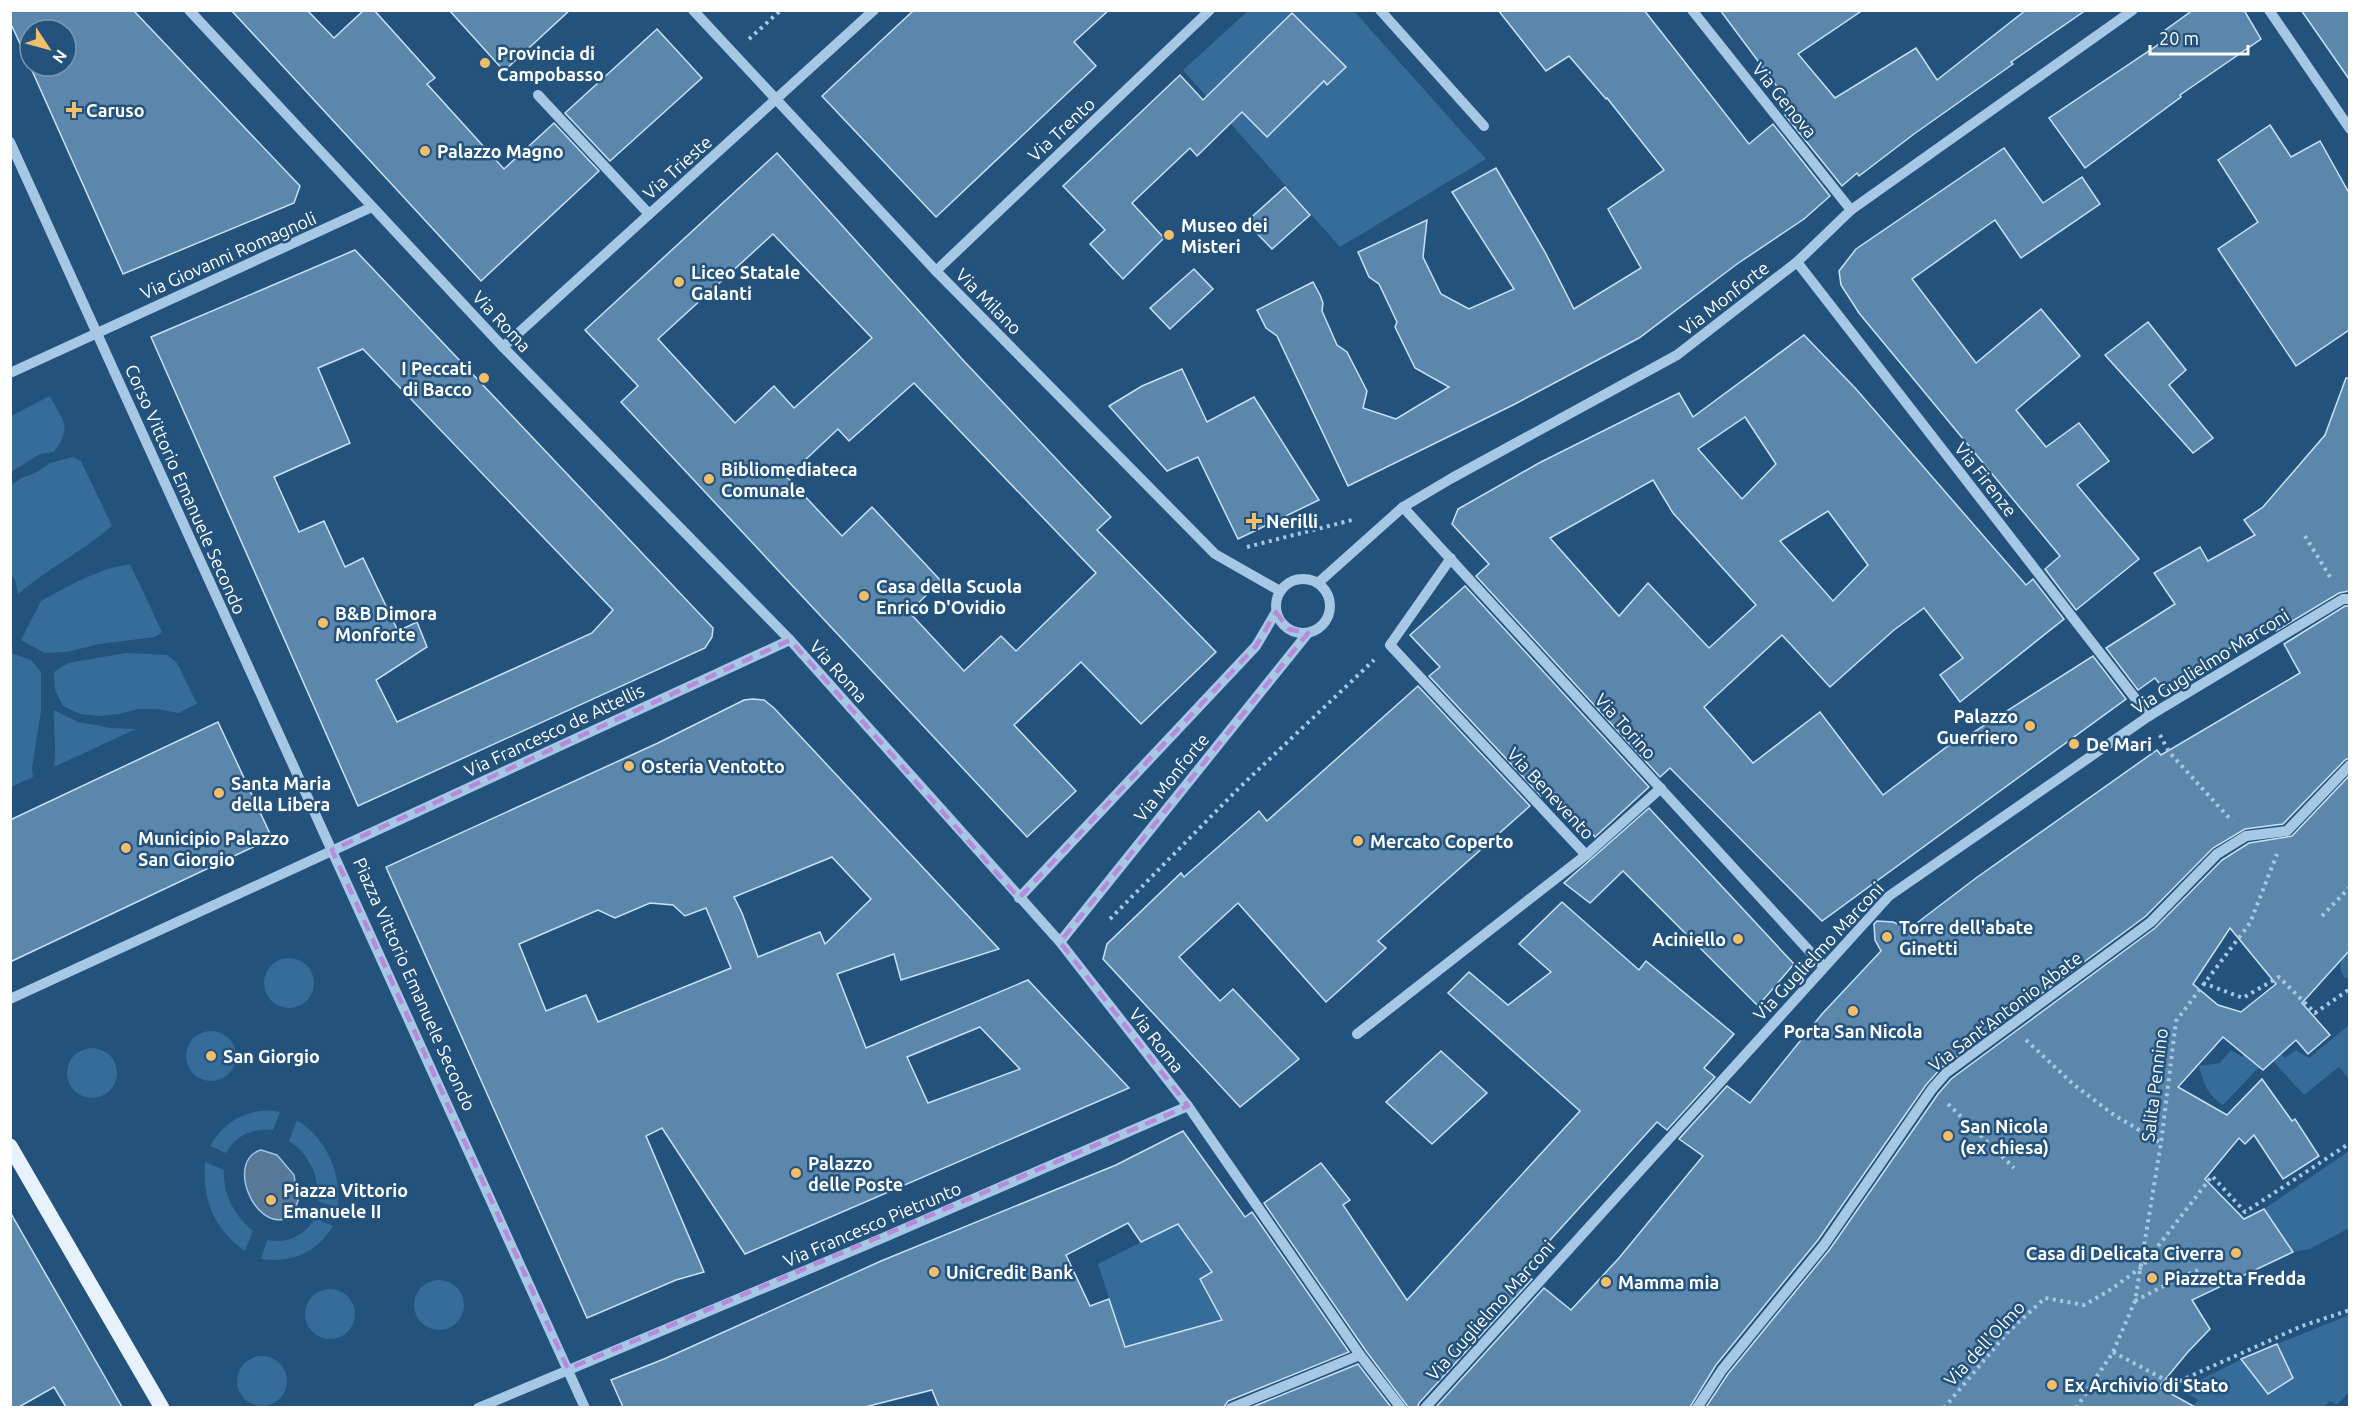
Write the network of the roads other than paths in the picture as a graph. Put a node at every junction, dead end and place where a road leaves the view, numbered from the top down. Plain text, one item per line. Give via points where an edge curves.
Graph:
1 (189, 10) edge
2 (693, 10) edge
3 (874, 10) edge
4 (1210, 10) edge
5 (1380, 10) edge
6 (1692, 10) edge
7 (2133, 10) edge
8 (2269, 10) edge
9 (538, 95) dead end
10 (776, 99) junction
11 (1484, 126) dead end
12 (2349, 129) edge
13 (10, 142) edge
14 (372, 207) junction
15 (1851, 210) junction
16 (649, 214) junction
17 (1797, 262) junction
18 (936, 271) junction
19 (97, 332) junction
20 (503, 347) junction
21 (10, 373) edge
22 (1403, 507) junction
23 (1451, 558) junction
24 (1318, 583) junction
25 (1281, 591) junction
26 (2346, 599) edge
27 (1276, 612) junction
28 (1308, 633) junction
29 (790, 640) junction
30 (2149, 717) junction
31 (2349, 765) edge
32 (1661, 788) junction
33 (332, 850) junction
34 (1586, 855) junction
35 (1019, 898) junction
36 (1060, 942) junction
37 (1824, 967) junction
38 (10, 999) edge
39 (1357, 1034) dead end
40 (1188, 1106) junction
41 (10, 1146) edge
42 (1360, 1355) junction
43 (568, 1369) junction
44 (162, 1407) edge
45 (478, 1407) edge
46 (585, 1407) edge
47 (1231, 1407) edge
48 (1401, 1407) edge
49 (1425, 1407) edge
50 (1697, 1407) edge

1 - 14 street, Via Roma
2 - 10 street, Via Milano
3 - 10 street, Via Trieste
4 - 18 street, Via Trento
5 - 11 street
6 - 15 street, Via Genova
7 - 15 street, Via Monforte
8 - 12 street
9 - 16 street
10 - 16 street, Via Trieste
10 - 18 street, Via Milano
13 - 19 street, Corso Vittorio Emanuele Secondo
14 - 19 street, Via Giovanni Romagnoli
14 - 20 street, Via Roma
15 - 17 street, Via Monforte
16 - 20 street, Via Trieste
17 - 22 street, Via Monforte via 1677,355
17 - 30 street, Via Firenze
18 - 25 street, Via Milano via 1215,554
19 - 21 street, Via Giovanni Romagnoli
19 - 33 street, Corso Vittorio Emanuele Secondo
20 - 29 street, Via Roma
22 - 23 street, Via Torino
22 - 24 street, Via Monforte
23 - 32 street, Via Torino
23 - 34 street, Via Benevento via 1390,645
24 - 25 street via 1298,579
24 - 28 street via 1326,591 1330,612 1318,629
25 - 27 street
26 - 30 street, Via Guglielmo Marconi
27 - 28 street via 1288,629
27 - 35 street, Via Monforte via 1256,646
28 - 36 street, Via Monforte
29 - 33 street, Via Francesco de Attellis
29 - 35 street, Via Roma
30 - 37 street, Via Guglielmo Marconi via 1889,896
31 - 50 street, Via Sant'Antonio Abate via 2287,831 2246,836 2217,855 2151,922 1946,1072 1824,1245 1722,1370
32 - 34 street
32 - 37 street, Via Torino
33 - 38 street, Piazza Vittorio Emanuele Secondo
33 - 43 street, Piazza Vittorio Emanuele Secondo
34 - 39 street, Via Benevento
35 - 36 street, Via Roma
36 - 40 street, Via Roma
37 - 49 street, Via Guglielmo Marconi
40 - 42 street, Via Roma
40 - 43 street, Via Francesco Pietrunto
41 - 44 main road
42 - 47 street
42 - 48 street, Via Roma
43 - 45 street
43 - 46 street

